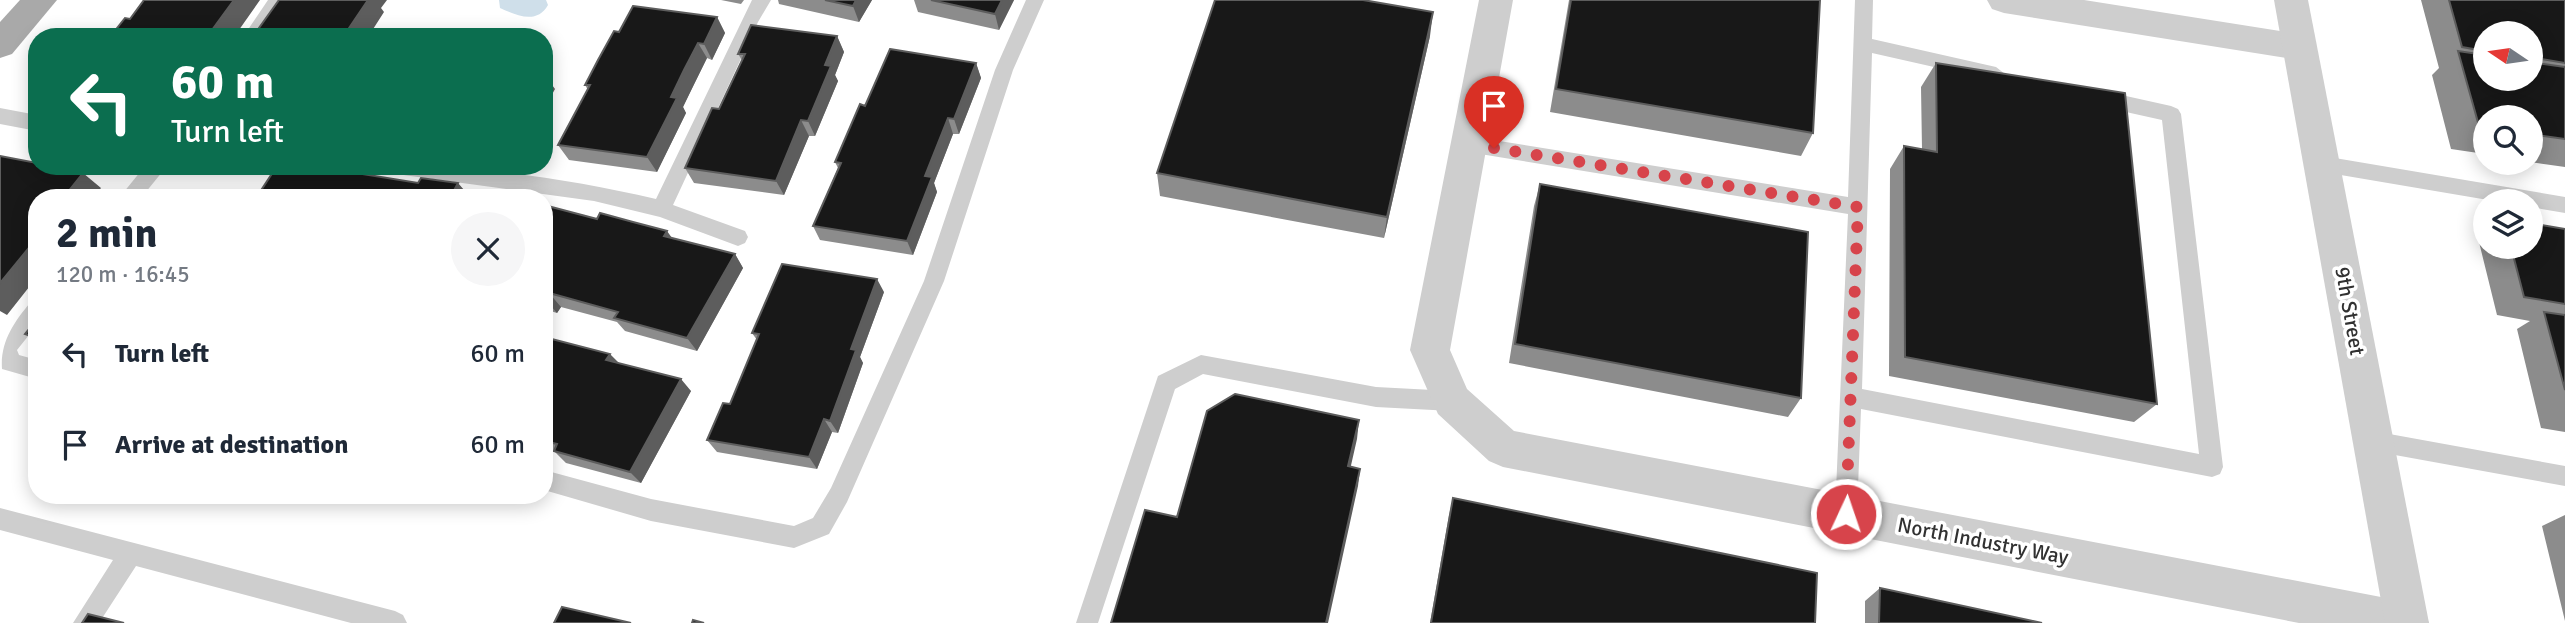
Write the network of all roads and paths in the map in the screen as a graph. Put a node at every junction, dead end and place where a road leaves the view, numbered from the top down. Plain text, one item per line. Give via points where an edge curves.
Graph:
1 (40, 0) edge
2 (278, 0) edge
3 (762, 0) edge
4 (1035, 0) edge
5 (1496, 0) edge
6 (1864, 0) edge
7 (2004, 0) edge
8 (2291, 0) edge
9 (2079, 6) edge
10 (258, 28) edge
11 (1863, 44) junction
12 (0, 45) edge
13 (2299, 47) junction
14 (2010, 78) edge
15 (2077, 93) edge
16 (0, 116) edge
17 (28, 121) edge
18 (1468, 144) junction
19 (2323, 164) junction
20 (149, 175) edge
21 (462, 175) edge
22 (137, 189) edge
23 (2565, 205) edge
24 (1858, 207) junction
25 (661, 209) junction
26 (738, 237) dead end
27 (28, 320) edge
28 (28, 367) edge
29 (1852, 397) junction
30 (1452, 401) junction
31 (2374, 441) junction
32 (2565, 476) edge
33 (553, 483) edge
34 (1846, 514) junction
35 (0, 519) edge
36 (130, 555) junction
37 (1087, 622) edge
38 (85, 623) edge
39 (395, 623) edge
40 (2407, 623) edge

1 - 12 main road
2 - 10 lane
3 - 25 lane
4 - 33 lane via 1004,70 934,281 821,526 794,537 651,510
5 - 18 street
6 - 11 lane
7 - 9 street
8 - 13 street, 9th Street
9 - 13 street
11 - 14 lane
11 - 24 lane
13 - 19 street, 9th Street
15 - 29 lane via 2171,114 2212,467
16 - 17 lane
18 - 24 lane
18 - 30 street via 1430,350
19 - 23 lane
19 - 31 street, 9th Street
20 - 22 lane
21 - 25 lane via 594,193
24 - 29 lane
25 - 26 lane
27 - 28 lane via 6,348 10,362
29 - 34 lane
30 - 34 street, North Industry Way via 1503,448
30 - 37 lane via 1376,397 1201,364 1166,383
31 - 32 lane
31 - 40 street, 9th Street
34 - 40 street, North Industry Way
35 - 36 lane via 87,539
36 - 38 lane
36 - 39 lane

